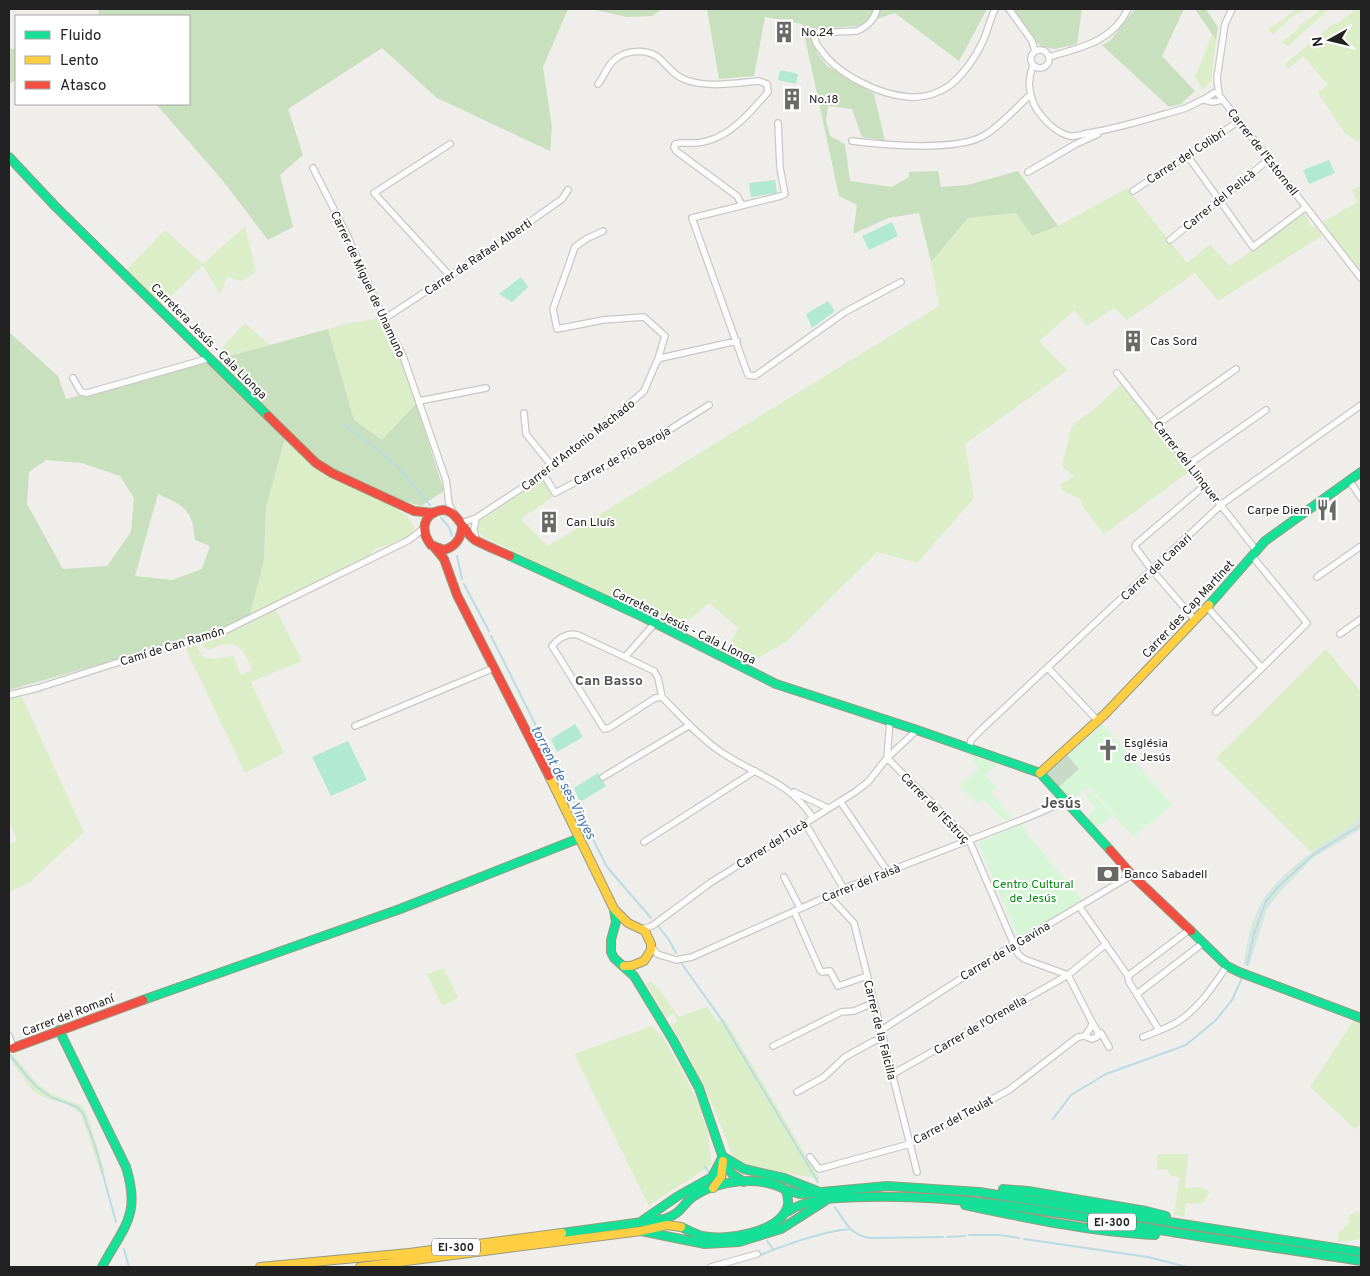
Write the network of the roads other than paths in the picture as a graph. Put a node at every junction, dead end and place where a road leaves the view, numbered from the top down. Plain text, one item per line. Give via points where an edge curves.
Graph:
1 (877, 9) edge
2 (995, 9) edge
3 (1009, 9) edge
4 (1128, 9) edge
5 (1232, 9) edge
6 (1035, 51) junction
7 (1049, 57) junction
8 (1033, 66) junction
9 (598, 84) dead end
10 (1218, 90) junction
11 (1030, 95) junction
12 (1204, 100) junction
13 (1222, 100) junction
14 (1239, 121) junction
15 (778, 123) dead end
16 (1104, 131) junction
17 (852, 141) dead end
18 (450, 144) dead end
19 (1187, 155) junction
20 (9, 157) edge
21 (1268, 160) junction
22 (313, 168) dead end
23 (1028, 172) dead end
24 (568, 190) dead end
25 (1133, 191) dead end
26 (1219, 200) junction
27 (742, 205) junction
28 (1306, 207) junction
29 (602, 231) dead end
30 (1170, 240) dead end
31 (450, 276) junction
32 (1361, 278) edge
33 (901, 282) dead end
34 (384, 319) junction
35 (737, 341) junction
36 (210, 358) junction
37 (657, 362) junction
38 (1236, 369) dead end
39 (1117, 373) dead end
40 (73, 378) dead end
41 (486, 388) dead end
42 (419, 401) junction
43 (709, 405) dead end
44 (1361, 405) edge
45 (1266, 410) dead end
46 (524, 413) dead end
47 (1158, 424) junction
48 (1188, 464) junction
49 (552, 466) junction
50 (1361, 472) edge
51 (542, 473) junction
52 (1349, 480) junction
53 (1204, 486) junction
54 (1361, 498) edge
55 (448, 499) junction
56 (1220, 506) junction
57 (414, 512) junction
58 (436, 512) junction
59 (454, 514) junction
60 (476, 518) junction
61 (462, 525) junction
62 (423, 528) junction
63 (475, 539) junction
64 (409, 540) junction
65 (428, 542) junction
66 (455, 545) junction
67 (1361, 546) edge
68 (435, 548) junction
69 (1254, 553) junction
70 (446, 565) junction
71 (1152, 570) junction
72 (1317, 577) dead end
73 (1207, 607) junction
74 (1361, 618) edge
75 (1195, 620) junction
76 (655, 623) junction
77 (1340, 634) dead end
78 (625, 657) junction
79 (494, 668) junction
80 (1048, 668) junction
81 (1262, 668) junction
82 (9, 695) edge
83 (662, 697) junction
84 (1216, 712) dead end
85 (890, 721) junction
86 (1098, 721) junction
87 (690, 725) junction
88 (355, 726) dead end
89 (917, 730) junction
90 (968, 748) junction
91 (887, 758) junction
92 (755, 771) junction
93 (1040, 773) junction
94 (603, 777) dead end
95 (787, 788) junction
96 (840, 801) junction
97 (1066, 801) junction
98 (828, 808) junction
99 (813, 818) junction
100 (805, 823) junction
101 (580, 838) junction
102 (969, 840) junction
103 (644, 842) dead end
104 (888, 872) junction
105 (1132, 875) junction
106 (784, 878) dead end
107 (844, 889) junction
108 (828, 896) junction
109 (1079, 906) junction
110 (614, 909) junction
111 (797, 910) junction
112 (632, 925) junction
113 (652, 926) junction
114 (642, 928) junction
115 (1189, 930) junction
116 (614, 934) junction
117 (649, 937) junction
118 (1203, 943) junction
119 (1106, 944) junction
120 (1014, 945) junction
121 (651, 946) junction
122 (656, 954) junction
123 (644, 961) junction
124 (624, 966) junction
125 (1227, 966) junction
126 (1068, 975) junction
127 (867, 976) junction
128 (1128, 976) junction
129 (638, 982) junction
130 (1137, 994) junction
131 (873, 1003) junction
132 (1361, 1018) edge
133 (1092, 1022) junction
134 (59, 1030) junction
135 (1159, 1030) junction
136 (880, 1031) junction
137 (1098, 1032) junction
138 (9, 1036) edge
139 (1085, 1036) junction
140 (1143, 1036) dead end
141 (882, 1038) junction
142 (773, 1046) dead end
143 (1109, 1047) dead end
144 (11, 1049) edge
145 (892, 1075) junction
146 (797, 1092) dead end
147 (910, 1144) junction
148 (722, 1156) junction
149 (810, 1157) dead end
150 (917, 1172) dead end
151 (744, 1182) junction
152 (713, 1188) junction
153 (786, 1190) junction
154 (819, 1192) junction
155 (827, 1200) junction
156 (684, 1209) junction
157 (787, 1212) junction
158 (639, 1222) junction
159 (688, 1229) junction
160 (641, 1231) junction
161 (1361, 1252) edge
162 (757, 1254) dead end
163 (1361, 1261) edge
164 (104, 1266) edge
165 (260, 1267) edge
166 (360, 1267) edge
167 (711, 1267) edge

1 - 2 street via 869,24 857,31 816,33 816,43 832,64 846,74 880,91 923,97 936,93 958,78 972,62
3 - 6 street via 1032,41
4 - 7 street via 1116,28 1103,38
5 - 10 street, Carrer de l'Estornell via 1225,24
6 - 7 street via 1044,51
6 - 8 street via 1031,58
7 - 8 street via 1044,68
8 - 11 street
9 - 27 street via 614,59 639,52 650,53 683,80 701,85 759,81 767,84 768,92 725,134 707,142 675,144 674,147 737,196
10 - 12 street
10 - 13 street, Carrer de l'Estornell
11 - 16 street via 1043,118 1063,134 1072,137
11 - 17 street via 986,135 970,142 901,146
12 - 13 street
12 - 16 street
13 - 14 street, Carrer de l'Estornell
14 - 19 street, Carrer del Colibri
14 - 21 street, Carrer de l'Estornell
15 - 27 street via 785,194
16 - 23 street
18 - 31 street via 374,193
19 - 25 street, Carrer del Colibri
19 - 26 street
20 - 36 main road, Carretera Jesús - Cala Llonga
21 - 26 street, Carrer del Pelicà
21 - 28 street, Carrer de l'Estornell
22 - 34 street, Carrer de Miguel de Unamuno
24 - 31 street, Carrer de Rafael Alberti via 550,208
26 - 28 street via 1253,247
26 - 30 street, Carrer del Pelicà
27 - 35 street via 692,218
28 - 32 street, Carrer de l'Estornell
29 - 37 street, Carrer d'Antonio Machado via 575,247 553,309 557,329 603,320 644,317 665,336
31 - 34 street, Carrer de Rafael Alberti
33 - 35 street via 845,312 755,376 748,375
34 - 42 street, Carrer de Miguel de Unamuno via 403,356
35 - 37 street via 666,356
36 - 40 street via 86,393 81,392
36 - 57 main road, Carretera Jesús - Cala Llonga via 323,468
37 - 49 street, Carrer d'Antonio Machado via 639,397
38 - 47 street
39 - 47 street, Carrer del Llinquer
41 - 42 street
42 - 55 street, Carrer de Miguel de Unamuno via 446,480
43 - 51 street, Carrer de Pío Baroja via 642,447 555,493
44 - 56 street, Carrer del Canari
45 - 48 street
46 - 49 street via 526,434
47 - 48 street, Carrer del Llinquer
48 - 53 street, Carrer del Llinquer
49 - 51 street, Carrer d'Antonio Machado
50 - 52 main road, Carrer des Cap Martinet
51 - 60 street, Carrer d'Antonio Machado
52 - 54 street
52 - 69 main road, Carrer des Cap Martinet via 1272,535
53 - 56 street, Carrer del Llinquer
53 - 71 street via 1136,544 1136,549
55 - 58 street
55 - 59 street, Carrer de Miguel de Unamuno
56 - 69 street, Carrer del Llinquer
56 - 71 street, Carrer del Canari
57 - 58 main road, Carretera Jesús - Cala Llonga
57 - 62 main road
58 - 59 main road
58 - 62 main road via 428,517
59 - 61 main road
60 - 61 street, Carrer d'Antonio Machado
60 - 63 street
61 - 63 main road, Carretera Jesús - Cala Llonga
61 - 66 main road via 461,536
62 - 64 street, Camí de Can Ramón
62 - 65 main road
63 - 66 main road
63 - 76 main road, Carretera Jesús - Cala Llonga
64 - 65 street
64 - 82 street, Camí de Can Ramón via 224,631
65 - 68 main road
66 - 68 main road via 444,550
66 - 70 main road
67 - 72 street
68 - 70 main road
69 - 73 main road, Carrer des Cap Martinet
69 - 81 street, Carrer del Llinquer via 1308,623
70 - 79 main road via 457,595
71 - 75 street
71 - 80 street, Carrer del Canari
73 - 75 main road, Carrer des Cap Martinet
73 - 81 street
74 - 77 street
75 - 86 main road, Carrer des Cap Martinet
76 - 78 street
76 - 85 main road, Carretera Jesús - Cala Llonga via 776,684
78 - 83 street via 654,671
78 - 83 street via 578,635 567,634 552,646 602,728 609,728 655,698
79 - 88 street
79 - 101 main road
80 - 86 street
80 - 90 street, Carrer del Canari via 971,740
81 - 84 street
83 - 87 street
85 - 89 main road, Carretera Jesús - Cala Llonga
85 - 91 street
86 - 93 main road, Carrer des Cap Martinet
87 - 92 street via 719,750
87 - 94 street
89 - 90 main road, Carretera Jesús - Cala Llonga
89 - 91 street, Carrer del Tucà
90 - 93 main road, Carretera Jesús - Cala Llonga
91 - 96 street, Carrer del Tucà via 868,782
91 - 102 street, Carrer de l'Estruç
92 - 95 street
92 - 103 street
93 - 97 main road
95 - 98 street
95 - 99 street
96 - 98 street, Carrer del Tucà
96 - 104 street
97 - 102 street, Carrer del Faisà
97 - 105 main road
98 - 99 street, Carrer del Tucà
99 - 100 street, Carrer del Tucà
100 - 107 street
100 - 113 street, Carrer del Tucà via 710,883
101 - 110 main road
101 - 134 main road, Carrer del Romaní via 400,909
102 - 104 street, Carrer del Faisà
102 - 120 street, Carrer de l'Estruç
104 - 107 street, Carrer del Faisà
105 - 109 street, Carrer de la Gavina
105 - 115 main road
106 - 111 street
107 - 108 street, Carrer del Faisà
108 - 111 street, Carrer del Faisà
108 - 127 street, Carrer de la Falcilla via 854,923
109 - 119 street
109 - 120 street, Carrer de la Gavina
110 - 112 main road
110 - 116 main road
111 - 122 street, Carrer del Faisà via 692,957 676,960
111 - 127 street via 822,972 830,971 838,986
112 - 114 main road
112 - 116 main road
113 - 114 street, Carrer del Tucà
113 - 117 street
114 - 117 main road
115 - 118 main road
115 - 128 street
116 - 124 main road via 611,952
117 - 121 main road
118 - 125 main road
118 - 130 street
119 - 126 street, Carrer de l'Orenella
119 - 128 street
120 - 126 street via 1024,959
120 - 136 street, Carrer de la Gavina
121 - 122 street
121 - 123 main road
122 - 123 street
123 - 124 main road
123 - 129 main road
124 - 129 main road
125 - 132 main road
125 - 135 street via 1192,1012
126 - 133 street
126 - 145 street, Carrer de l'Orenella
127 - 131 street, Carrer de la Falcilla
128 - 130 street
129 - 148 main road via 699,1088
130 - 135 street
131 - 136 street, Carrer de la Falcilla
131 - 142 street via 854,1011 841,1012
133 - 137 street
133 - 139 street
134 - 144 main road, Carrer del Romaní
134 - 164 main road via 126,1168 132,1188 134,1200 126,1228
135 - 140 street
136 - 141 street, Carrer de la Falcilla
137 - 139 street, Carrer del Teulat via 1092,1039
137 - 143 street
138 - 144 street
139 - 147 street, Carrer del Teulat via 1009,1090
141 - 145 street, Carrer de la Falcilla
141 - 146 street via 845,1057 824,1077
145 - 147 street, Carrer de la Falcilla
147 - 149 street, Carrer del Teulat via 818,1169
147 - 150 street, Carrer de la Falcilla
148 - 151 main road via 732,1174
148 - 152 main road via 722,1172
148 - 154 main road via 743,1170 776,1176
148 - 158 main road via 712,1178
151 - 152 main road, EI-300
151 - 153 main road, EI-300 via 774,1183
152 - 156 main road, EI-300 via 694,1196
153 - 154 main road, EI-300 via 800,1194
153 - 157 main road via 789,1200
154 - 161 main road, EI-300 via 887,1186 979,1192
155 - 157 main road, EI-300 via 804,1202
155 - 160 main road, EI-300 via 781,1229 739,1242 705,1244
155 - 163 main road, EI-300 via 888,1196 949,1198
156 - 158 main road, EI-300 via 670,1218
156 - 159 main road
157 - 159 main road, EI-300 via 772,1224 741,1234 709,1236
158 - 165 main road, EI-300 via 409,1253
159 - 160 main road, EI-300 via 668,1225
160 - 166 main road, EI-300
162 - 167 street

